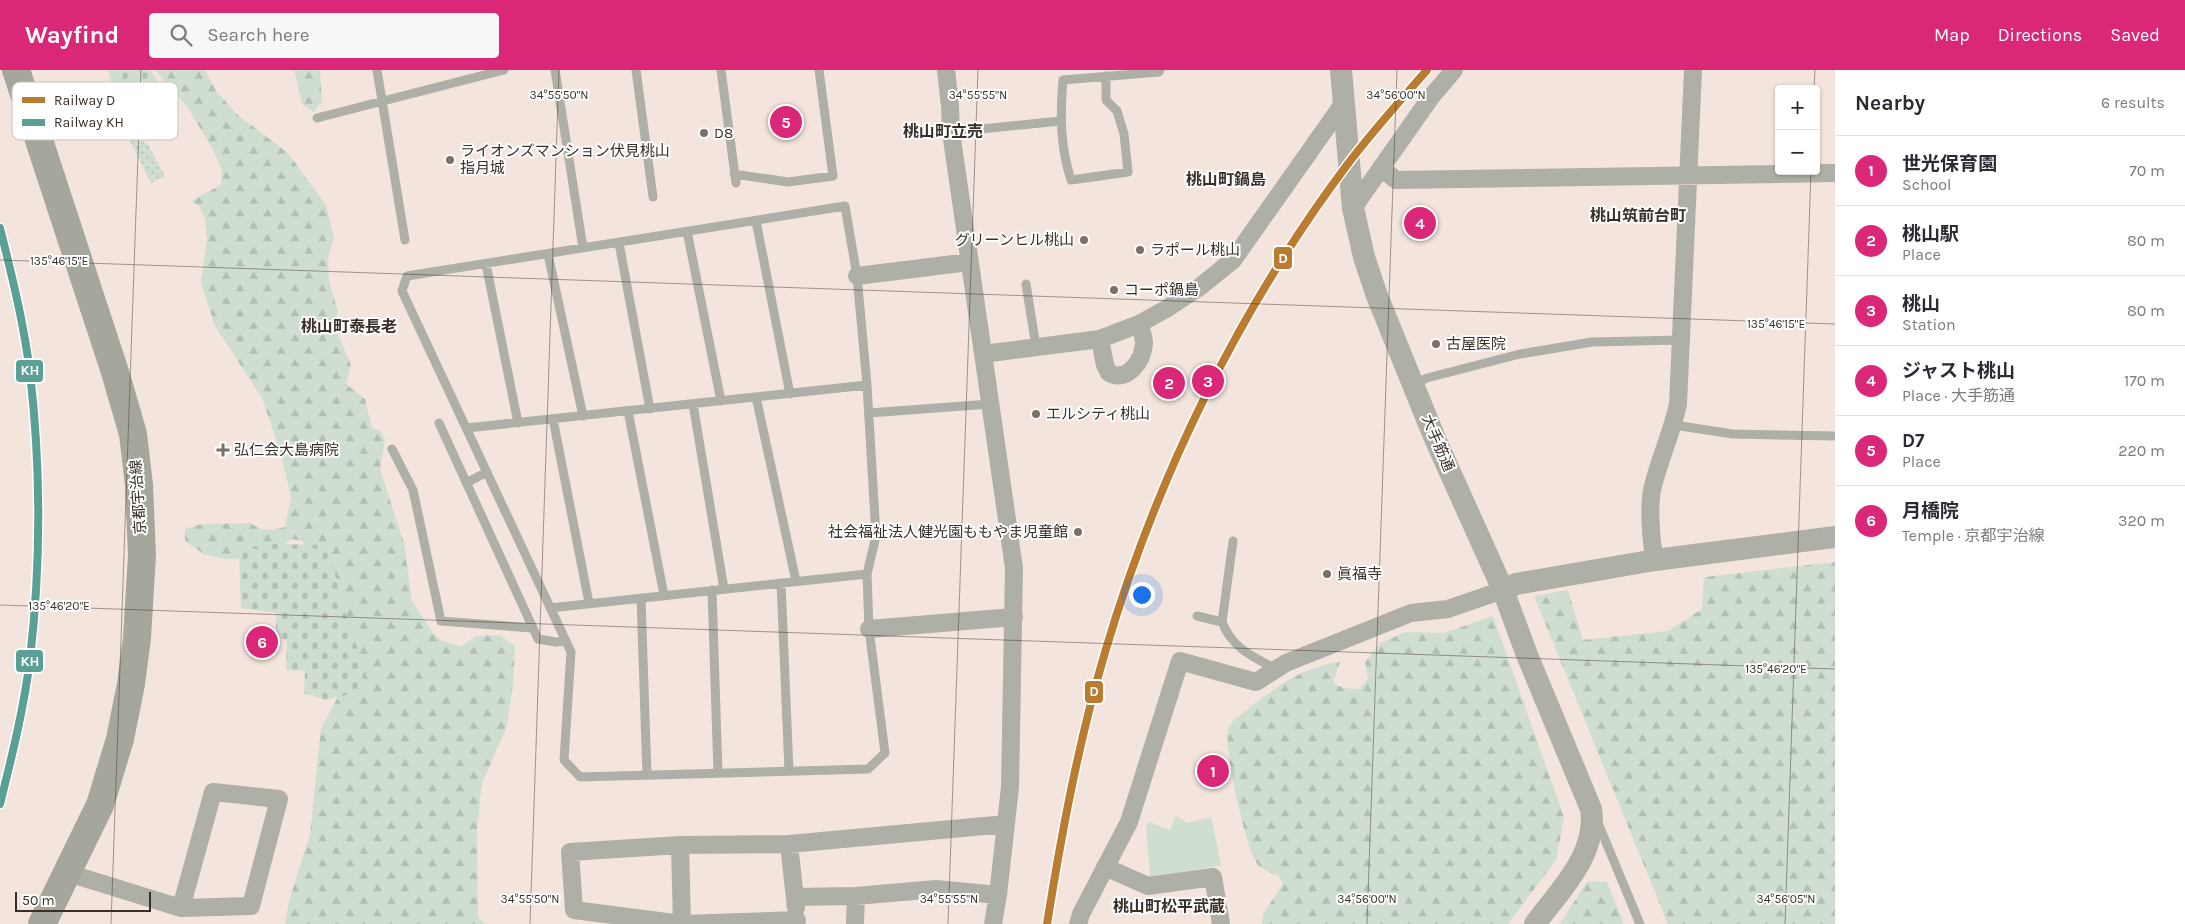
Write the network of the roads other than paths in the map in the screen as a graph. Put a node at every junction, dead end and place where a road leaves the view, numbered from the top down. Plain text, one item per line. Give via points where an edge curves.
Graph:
1 (16, 70) edge
2 (377, 70) edge
3 (462, 70) edge
4 (504, 70) edge
5 (555, 70) edge
6 (636, 70) edge
7 (721, 70) edge
8 (819, 70) edge
9 (946, 70) edge
10 (1160, 70) edge
11 (1341, 70) edge
12 (1454, 70) edge
13 (1693, 70) edge
14 (1106, 76) junction
15 (463, 80) junction
16 (20, 82) edge
17 (382, 101) junction
18 (1343, 104) junction
19 (316, 118) dead end
20 (1060, 121) junction
21 (951, 132) junction
22 (39, 140) edge
23 (1381, 168) junction
24 (1835, 173) edge
25 (1688, 176) junction
26 (653, 197) dead end
27 (1353, 208) junction
28 (756, 221) junction
29 (688, 231) junction
30 (405, 240) dead end
31 (619, 243) junction
32 (583, 248) junction
33 (548, 254) junction
34 (969, 262) junction
35 (486, 264) junction
36 (857, 276) junction
37 (1026, 284) dead end
38 (1139, 324) junction
39 (1100, 339) junction
40 (1681, 340) junction
41 (1036, 347) junction
42 (983, 354) junction
43 (1414, 384) junction
44 (867, 385) junction
45 (790, 394) junction
46 (756, 397) junction
47 (721, 401) junction
48 (693, 404) junction
49 (990, 404) junction
50 (650, 408) junction
51 (628, 411) junction
52 (869, 413) junction
53 (583, 416) junction
54 (553, 419) junction
55 (518, 422) junction
56 (439, 423) dead end
57 (1674, 425) junction
58 (467, 428) junction
59 (1835, 436) edge
60 (392, 449) dead end
61 (487, 472) junction
62 (466, 483) junction
63 (1835, 537) edge
64 (1233, 541) dead end
65 (1655, 560) junction
66 (867, 574) junction
67 (796, 581) junction
68 (781, 583) junction
69 (724, 589) junction
70 (712, 590) junction
71 (1503, 590) junction
72 (664, 595) junction
73 (641, 598) junction
74 (590, 603) junction
75 (550, 608) junction
76 (1014, 616) junction
77 (1197, 616) dead end
78 (1222, 622) junction
79 (532, 628) junction
80 (869, 629) junction
81 (566, 641) junction
82 (1276, 670) junction
83 (789, 772) junction
84 (718, 773) junction
85 (647, 775) junction
86 (1589, 802) junction
87 (1006, 824) junction
88 (789, 844) junction
89 (680, 845) junction
90 (1105, 867) junction
91 (68, 873) junction
92 (998, 895) junction
93 (856, 896) junction
94 (795, 897) junction
95 (181, 908) junction
96 (798, 922) edge
97 (42, 924) edge
98 (683, 924) edge
99 (855, 924) edge
100 (993, 924) edge
101 (1078, 924) edge
102 (1221, 924) edge
103 (1535, 924) edge
104 (1640, 924) edge

1 - 16 main road, 京都宇治線
2 - 17 lane
3 - 15 lane
4 - 15 lane
5 - 32 lane
6 - 26 lane
7 - 8 lane via 735,179 788,182 833,176
9 - 21 street
10 - 14 lane
11 - 18 street, 大手筋通
12 - 23 street
13 - 25 street
14 - 20 lane via 1063,80
14 - 20 lane via 1106,100 1118,111 1128,172 1071,180 1064,157
15 - 17 lane
17 - 19 lane
17 - 30 lane
18 - 27 street, 大手筋通
18 - 38 street via 1233,260 1201,286
20 - 21 lane
21 - 34 street
22 - 91 main road, 京都宇治線 via 132,434 139,485 142,555 138,638 120,739 100,805
23 - 25 street via 1396,180
23 - 27 street
24 - 25 street
25 - 40 street
27 - 43 street, 大手筋通 via 1369,275
28 - 29 lane
28 - 36 lane via 845,206
28 - 45 lane
29 - 31 lane
29 - 47 lane
31 - 32 lane
31 - 50 lane
32 - 33 lane
33 - 35 lane
33 - 53 lane
34 - 36 street
34 - 42 street
35 - 55 lane
35 - 58 lane via 407,276 402,291
36 - 44 lane
37 - 41 lane
38 - 39 street
38 - 39 street via 1144,344 1126,376 1114,377 1109,373
39 - 41 street
40 - 43 lane via 1592,342 1520,354
40 - 57 street
41 - 42 street
42 - 49 street
43 - 71 street, 大手筋通
44 - 45 lane
44 - 52 lane
45 - 46 lane
46 - 47 lane
46 - 67 lane
47 - 48 lane
48 - 50 lane
48 - 69 lane
49 - 52 lane
49 - 76 street via 1014,568
50 - 51 lane
51 - 53 lane
51 - 72 lane
52 - 66 lane via 876,536
53 - 54 lane
54 - 55 lane
54 - 74 lane
55 - 58 lane
56 - 62 lane
57 - 59 lane via 1733,434
57 - 65 street via 1652,488 1651,544
58 - 61 lane
60 - 79 lane via 413,490 441,621
61 - 62 lane
61 - 75 lane
62 - 79 lane
63 - 65 street
64 - 78 lane
65 - 71 street via 1516,584
66 - 67 lane
66 - 80 lane
67 - 68 lane
68 - 69 lane
68 - 83 lane
69 - 70 lane
70 - 72 lane
70 - 84 lane
71 - 82 street via 1448,609 1411,613
71 - 86 street, 大手筋通
72 - 73 lane
73 - 74 lane
73 - 85 lane
74 - 75 lane
75 - 81 lane
76 - 80 street
76 - 87 street via 1010,787
77 - 78 lane
78 - 82 lane via 1226,634 1239,649
79 - 81 lane via 538,639
80 - 83 lane via 885,753 868,769
81 - 85 lane via 571,652 564,760 580,777
82 - 90 street via 1256,682 1180,661 1129,822
83 - 84 lane
84 - 85 lane
86 - 103 street, 大手筋通 via 1592,822 1588,849
86 - 104 lane
87 - 88 street
87 - 92 street
88 - 89 street
88 - 94 street
89 - 98 street
89 - 98 street via 570,852 574,910
90 - 101 street
90 - 102 street via 1148,886 1213,877
91 - 95 street
91 - 97 main road, 京都宇治線
92 - 93 street via 936,889
92 - 100 street
93 - 94 street
93 - 99 street
94 - 96 street
95 - 95 street via 251,906 280,799 212,792
96 - 98 street

